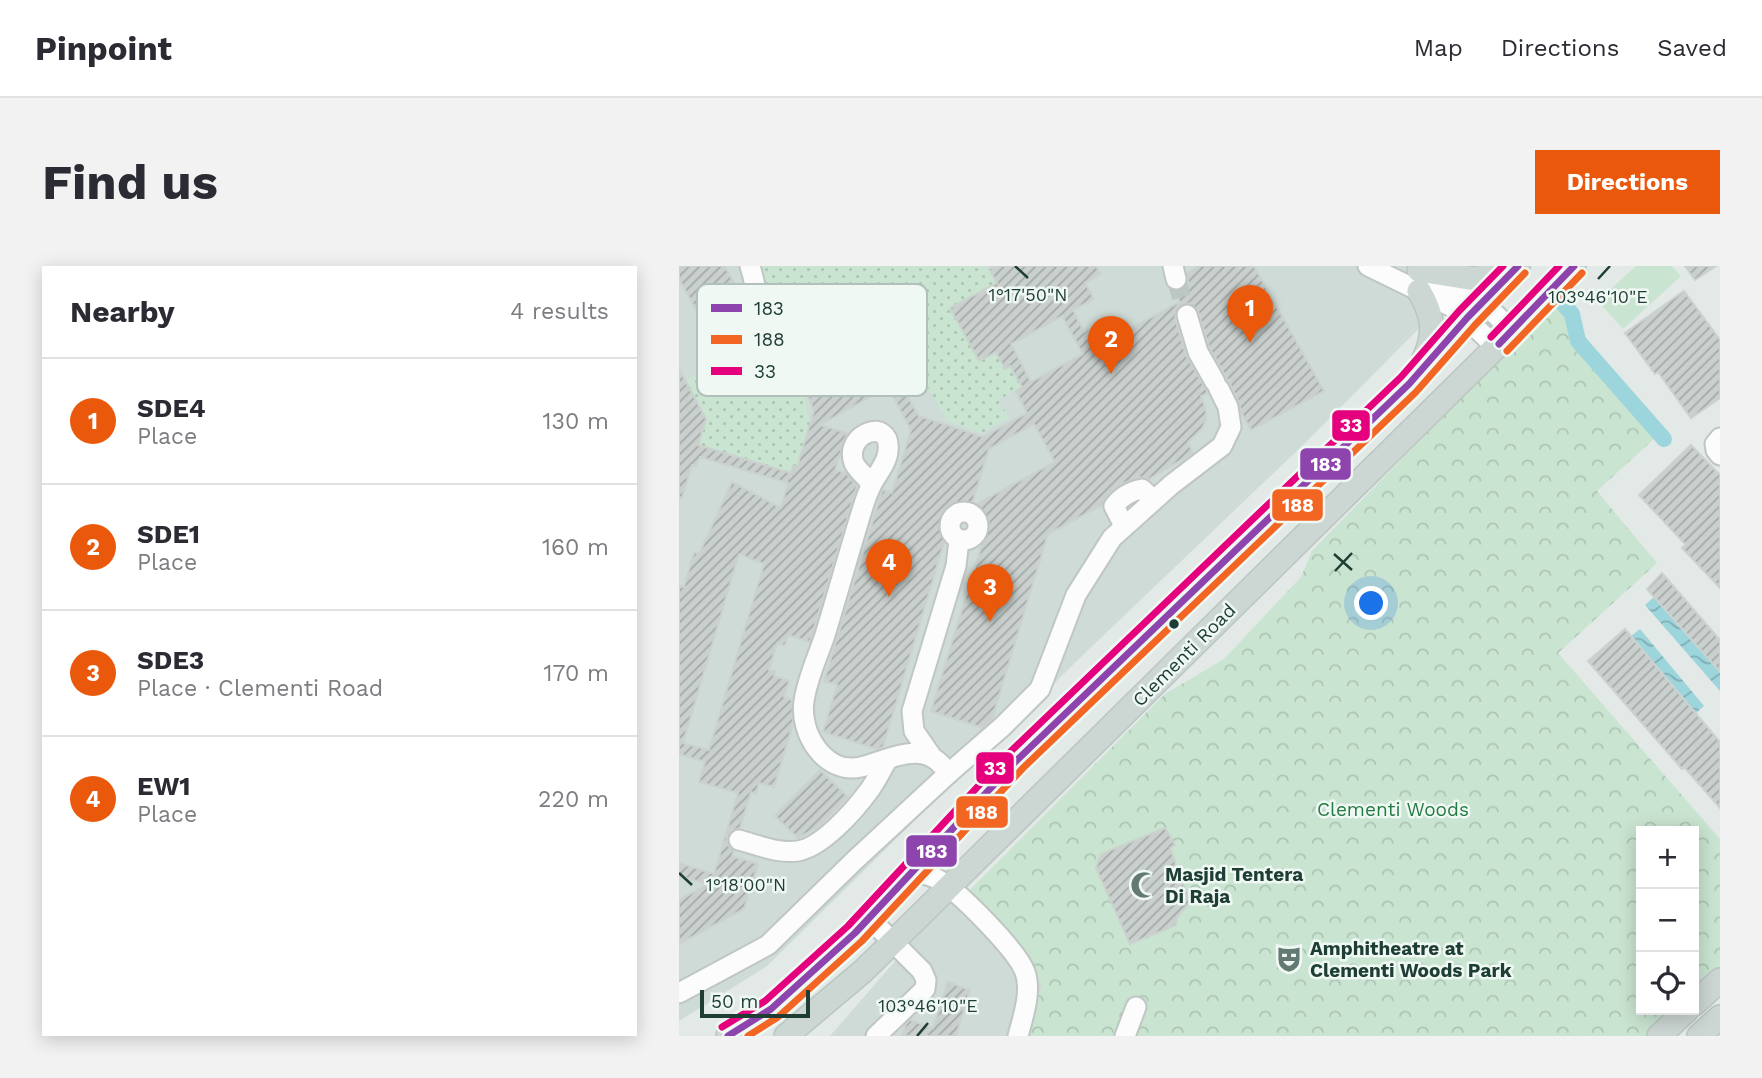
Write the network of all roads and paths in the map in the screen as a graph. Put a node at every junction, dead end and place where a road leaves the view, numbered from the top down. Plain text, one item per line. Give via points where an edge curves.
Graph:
1 (750, 266) edge
2 (1368, 266) edge
3 (1506, 266) edge
4 (1518, 266) edge
5 (1574, 266) edge
6 (1416, 276) edge
7 (754, 284) tunnel mouth
8 (1474, 310) junction
9 (1187, 316) tunnel mouth
10 (1503, 338) junction
11 (1409, 384) junction
12 (1720, 438) edge
13 (1720, 454) edge
14 (871, 485) dead end
15 (959, 540) dead end
16 (932, 757) junction
17 (888, 759) junction
18 (949, 773) junction
19 (739, 840) dead end
20 (914, 872) junction
21 (949, 887) junction
22 (869, 918) junction
23 (893, 942) junction
24 (1720, 980) edge
25 (679, 993) edge
26 (1699, 999) edge
27 (1136, 1007) dead end
28 (1682, 1015) edge
29 (1720, 1017) edge
30 (728, 1036) edge
31 (786, 1036) edge
32 (876, 1036) edge
33 (1018, 1036) edge
34 (1125, 1036) edge
35 (1659, 1036) edge
36 (1699, 1036) edge

1 - 7 street
2 - 6 street
3 - 6 main road via 1475,279
4 - 8 main road, Clementi Road
5 - 10 main road, Clementi Road
6 - 8 street via 1455,309
6 - 11 main road via 1431,314 1433,338
8 - 10 street
8 - 11 main road, Clementi Road
9 - 18 street via 1198,352 1228,407 1231,428 1223,446 1154,500 1142,489 1118,501 1114,506 1124,526 1076,595 1040,689
10 - 21 main road, Clementi Road
11 - 20 main road, Clementi Road via 1016,761
12 - 13 street via 1715,444
14 - 17 street via 803,702 808,736 831,762 858,768
15 - 16 street via 956,566 912,710 914,731
16 - 17 street via 908,754
16 - 18 street
17 - 19 street via 869,792 813,846 782,851
18 - 25 street via 768,945
20 - 21 street via 928,874
20 - 22 main road, Clementi Road
21 - 23 main road, Clementi Road
21 - 33 street via 1015,954 1026,973 1027,998
22 - 23 street
22 - 30 main road, Clementi Road via 771,1009
23 - 31 main road, Clementi Road
23 - 32 street via 922,971 925,989
24 - 26 main road
27 - 34 street
28 - 35 main road
29 - 36 main road

